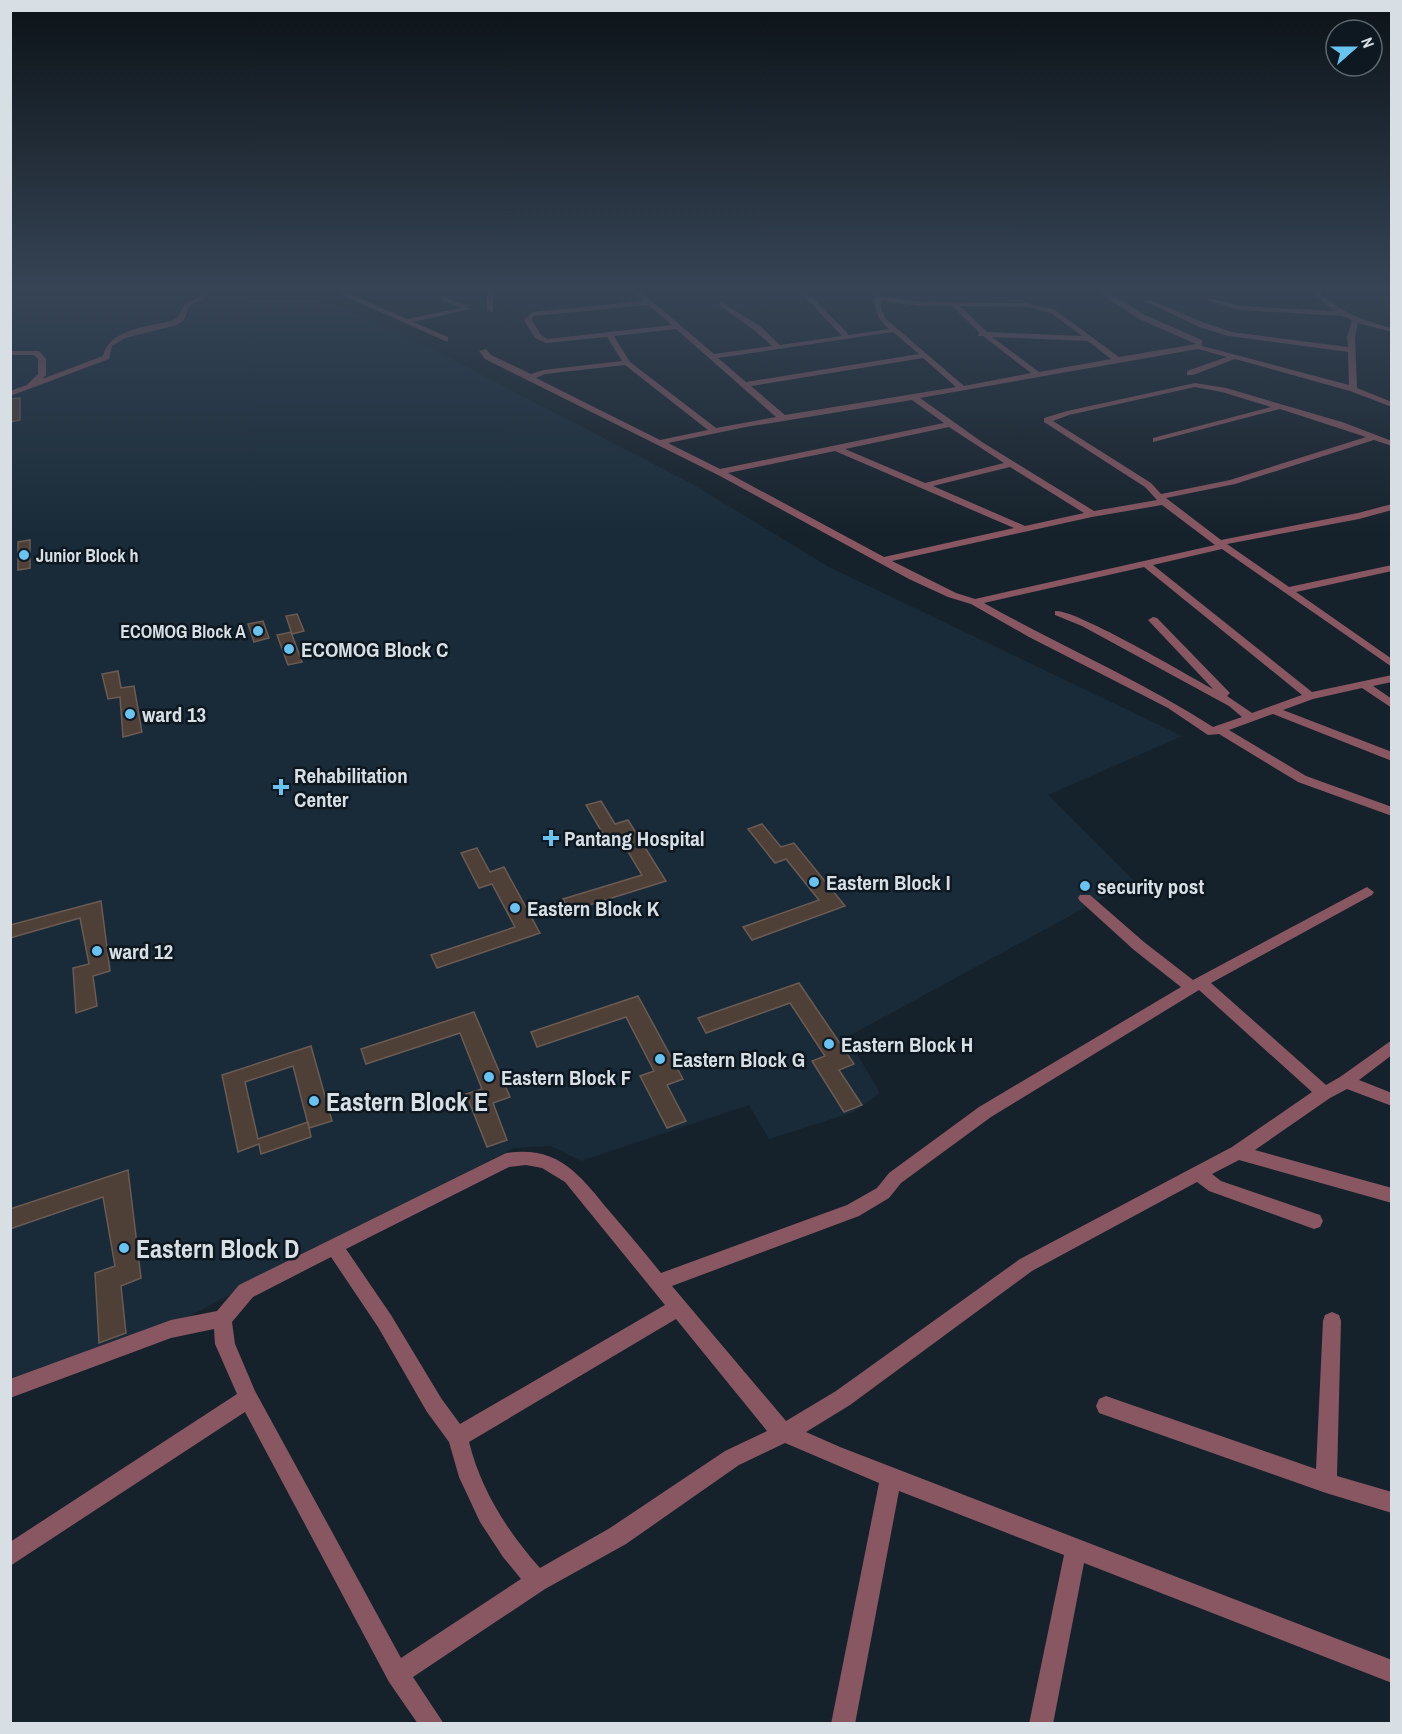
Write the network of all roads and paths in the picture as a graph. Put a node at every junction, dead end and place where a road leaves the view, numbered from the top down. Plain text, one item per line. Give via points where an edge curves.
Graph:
1 (42, 372) edge
2 (68, 372) edge
3 (520, 372) edge
4 (545, 372) edge
5 (639, 372) edge
6 (729, 372) edge
7 (825, 372) edge
8 (943, 372) edge
9 (1034, 372) edge
10 (1050, 372) edge
11 (1193, 372) edge
12 (1288, 372) edge
13 (1353, 372) edge
14 (1190, 373) dead end
15 (1037, 374) junction
16 (531, 377) junction
17 (744, 385) junction
18 (30, 387) junction
19 (962, 387) junction
20 (1353, 390) junction
21 (10, 394) edge
22 (913, 397) junction
23 (1390, 402) edge
24 (1279, 407) junction
25 (783, 418) junction
26 (951, 424) junction
27 (714, 430) junction
28 (1373, 438) junction
29 (1156, 440) dead end
30 (657, 443) junction
31 (1392, 444) edge
32 (836, 448) junction
33 (1011, 464) junction
34 (718, 472) junction
35 (923, 486) junction
36 (1162, 499) junction
37 (1392, 507) edge
38 (1092, 514) junction
39 (1024, 529) junction
40 (1221, 545) junction
41 (885, 560) junction
42 (1145, 563) junction
43 (1392, 568) edge
44 (1287, 591) junction
45 (975, 602) junction
46 (1059, 613) dead end
47 (1153, 620) dead end
48 (1392, 664) edge
49 (1392, 678) edge
50 (1364, 684) junction
51 (1310, 696) junction
52 (1233, 704) junction
53 (1392, 705) edge
54 (1276, 711) junction
55 (1252, 718) junction
56 (1220, 729) junction
57 (1392, 757) edge
58 (1392, 812) edge
59 (1367, 892) dead end
60 (1085, 898) dead end
61 (1196, 984) junction
62 (1392, 1046) edge
63 (1346, 1082) junction
64 (1324, 1093) junction
65 (1392, 1100) edge
66 (1238, 1152) junction
67 (1197, 1173) junction
68 (1392, 1196) edge
69 (1314, 1221) dead end
70 (334, 1246) junction
71 (657, 1283) junction
72 (677, 1308) junction
73 (222, 1319) junction
74 (1332, 1321) dead end
75 (10, 1389) edge
76 (248, 1398) junction
77 (1106, 1406) dead end
78 (785, 1433) junction
79 (458, 1437) junction
80 (891, 1477) junction
81 (1326, 1483) junction
82 (1392, 1503) edge
83 (1076, 1550) junction
84 (10, 1555) edge
85 (537, 1581) junction
86 (1392, 1672) edge
87 (397, 1674) junction
88 (432, 1724) edge
89 (843, 1724) edge
90 (1041, 1724) edge

1 - 18 street
2 - 18 street
3 - 16 street
4 - 16 street
5 - 27 street
6 - 17 street
7 - 17 street
8 - 19 street
9 - 15 street
10 - 15 street
11 - 14 street
12 - 20 street
13 - 20 street
15 - 19 street
16 - 30 street
17 - 25 street
18 - 21 street
19 - 22 street
20 - 23 street
22 - 25 street
22 - 26 street
24 - 28 street
24 - 29 street
24 - 36 street via 1195,385 1047,418 1148,485
25 - 27 street
26 - 32 street
26 - 33 street
27 - 30 street
28 - 31 street
28 - 36 street via 1232,482
30 - 34 street
32 - 34 street
32 - 35 street
33 - 35 street
33 - 38 street
34 - 41 street
35 - 39 street
36 - 38 street
36 - 40 street
37 - 40 street
38 - 39 street
39 - 41 street
40 - 42 street
40 - 44 street
41 - 45 street via 913,577
42 - 45 street
42 - 51 street
43 - 44 street
44 - 48 street
45 - 56 street via 1172,706 1212,732
46 - 52 street
47 - 52 street
49 - 50 street
50 - 51 street
50 - 53 street
51 - 54 street
52 - 55 street
54 - 55 street
54 - 57 street
55 - 56 street
56 - 58 street via 1302,779
59 - 61 street
60 - 61 street via 1139,946
61 - 64 street
61 - 71 street via 985,1112 895,1178 883,1193 853,1211
62 - 63 street
63 - 64 street
63 - 65 street
64 - 66 street
66 - 67 street
66 - 68 street
67 - 69 street via 1215,1186
67 - 78 street via 1026,1264 843,1398
70 - 71 street via 507,1160 530,1156 571,1177
70 - 73 street via 246,1291
70 - 79 street
71 - 72 street
72 - 78 street
72 - 79 street
73 - 75 street via 171,1329
73 - 76 street via 225,1344
74 - 81 street
76 - 84 street
76 - 87 street
77 - 81 street
78 - 80 street
78 - 85 street via 732,1458 618,1536
79 - 85 street via 472,1485 503,1538
80 - 83 street
80 - 89 street
81 - 82 street
83 - 86 street
83 - 90 street
85 - 87 street
87 - 88 street

